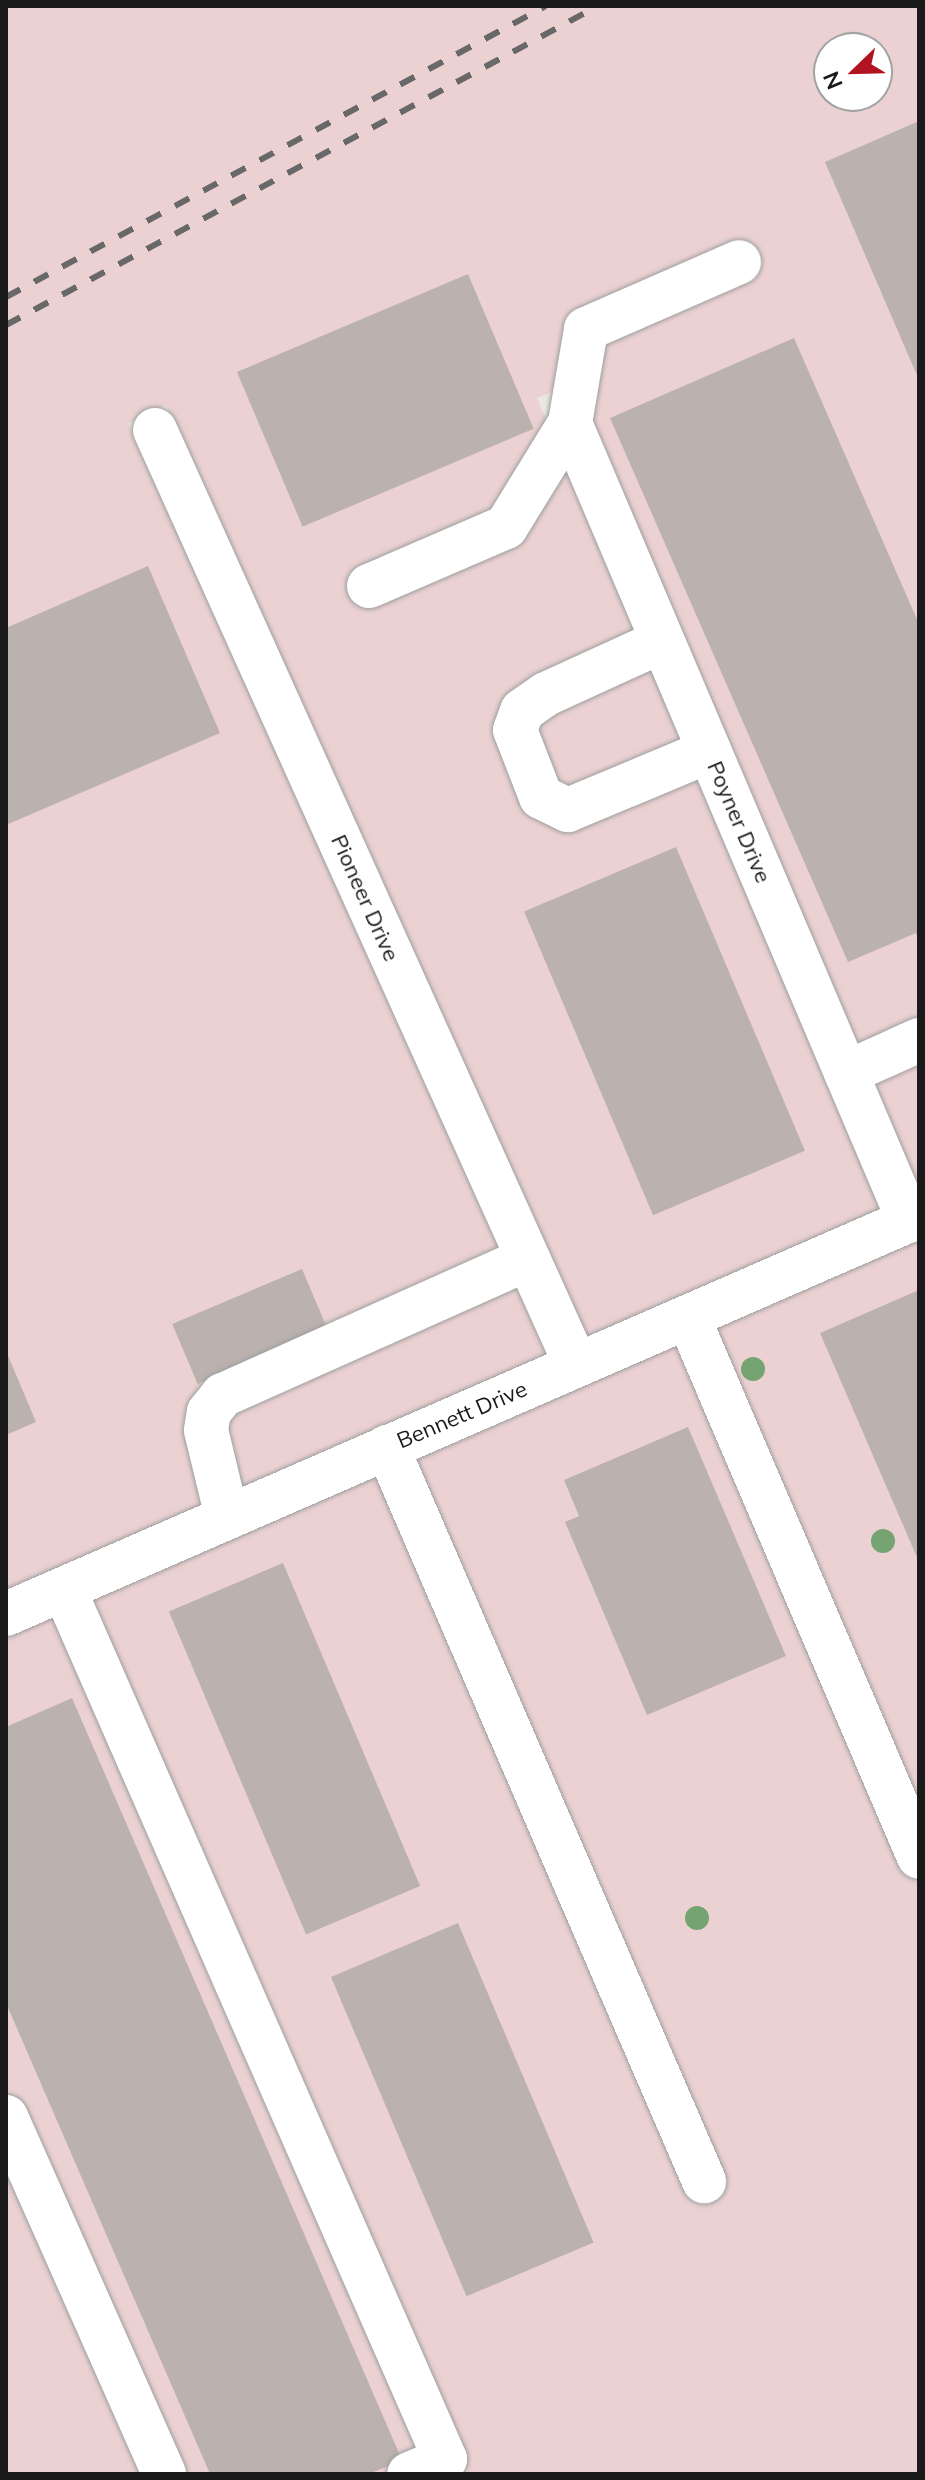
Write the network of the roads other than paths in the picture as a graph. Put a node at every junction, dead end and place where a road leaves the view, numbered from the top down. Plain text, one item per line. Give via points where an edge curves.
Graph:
1 (739, 262) dead end
2 (570, 423) junction
3 (155, 430) dead end
4 (369, 586) dead end
5 (662, 641) junction
6 (709, 751) junction
7 (919, 1040) edge
8 (846, 1073) junction
9 (914, 1218) edge
10 (527, 1259) junction
11 (688, 1317) junction
12 (576, 1365) junction
13 (387, 1447) junction
14 (227, 1517) junction
15 (64, 1589) junction
16 (6, 1614) edge
17 (919, 1857) edge
18 (6, 2117) edge
19 (704, 2181) dead end
20 (164, 2474) edge
21 (409, 2474) edge

1 - 2 street via 586,329
2 - 4 street via 506,527
2 - 5 street, Poyner Drive
3 - 10 street, Pioneer Drive
5 - 6 street, Poyner Drive
5 - 6 street via 546,694 522,711 515,730 541,797 568,810
6 - 8 street, Poyner Drive
7 - 8 street
8 - 9 street, Poyner Drive
9 - 11 street, Bennett Drive
10 - 12 street, Pioneer Drive
10 - 14 street via 223,1395 209,1412 206,1430
11 - 12 street, Bennett Drive
11 - 17 street
12 - 13 street, Bennett Drive
13 - 14 street, Bennett Drive
13 - 19 street
14 - 15 street, Bennett Drive
15 - 16 street, Bennett Drive
15 - 21 street via 445,2459
18 - 20 street

